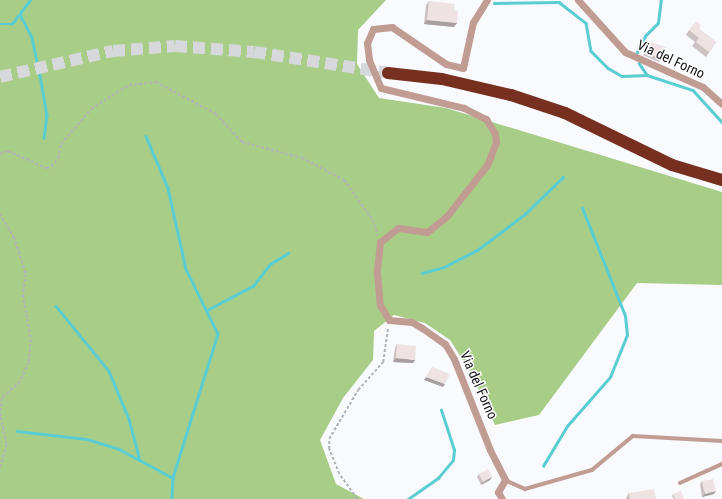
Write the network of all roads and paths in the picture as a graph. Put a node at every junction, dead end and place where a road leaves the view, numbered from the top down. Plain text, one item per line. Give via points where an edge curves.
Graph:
1 (487, 0) edge
2 (578, 0) edge
3 (388, 73) tunnel mouth
4 (722, 104) edge
5 (0, 154) edge
6 (722, 180) edge
7 (0, 214) edge
8 (380, 242) junction
9 (389, 320) junction
10 (722, 441) edge
11 (722, 464) edge
12 (0, 468) edge
13 (506, 480) junction
14 (680, 483) dead end
15 (357, 499) edge
16 (502, 499) edge

1 - 8 street via 473,22 463,68 446,64 392,27 378,26 370,35 368,60 381,88 464,108 486,119 496,142 476,184 433,229 420,233 393,230
2 - 4 street, Via del Forno via 625,52 703,87
3 - 6 highway via 442,79 511,95 565,113 672,164
5 - 8 path via 8,151 46,168 51,166 58,158 61,144 91,108 129,85 156,82 216,114 242,142 302,158 344,180 373,220
7 - 12 path via 14,237 26,274 23,295 31,339 29,363 20,382 2,398 0,417 7,445
8 - 9 street via 377,273 380,305
9 - 13 street, Via del Forno via 412,322 445,344
9 - 15 path via 383,362 358,390 329,439 329,448 339,474
10 - 13 lane via 633,436 592,470 525,489
11 - 14 lane
13 - 16 street via 498,492

